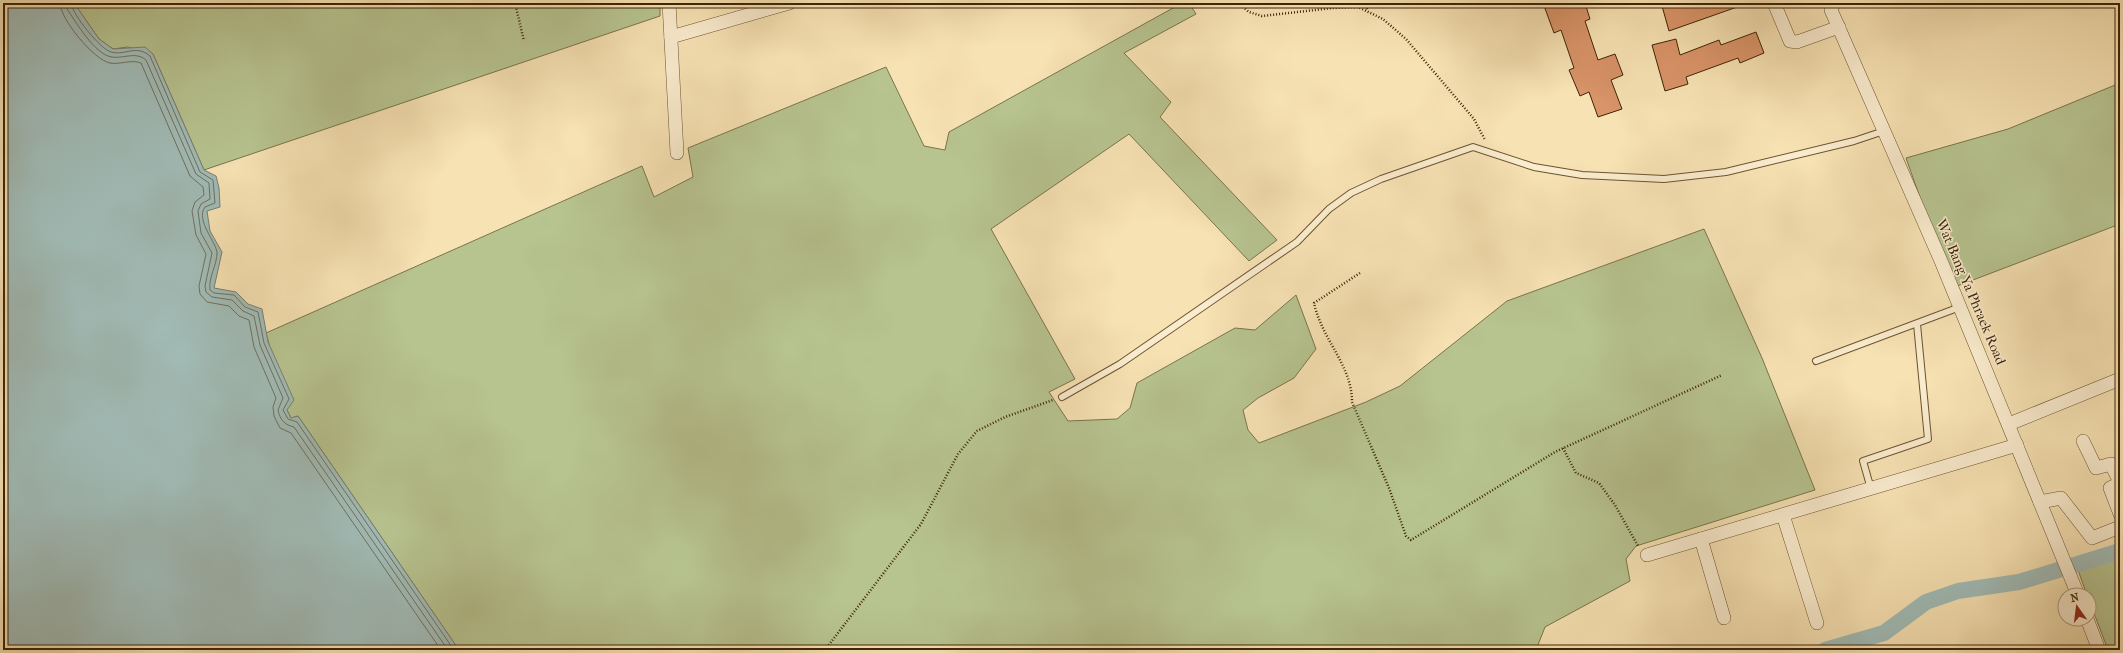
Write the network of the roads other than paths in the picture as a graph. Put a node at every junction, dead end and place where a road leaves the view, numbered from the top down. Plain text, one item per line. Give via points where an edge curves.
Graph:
1 (669, 3) edge
2 (789, 3) edge
3 (1774, 3) edge
4 (1834, 3) edge
5 (1838, 27) junction
6 (671, 37) junction
7 (1884, 132) junction
8 (677, 153) dead end
9 (1960, 307) junction
10 (1917, 324) junction
11 (1816, 361) dead end
12 (2120, 379) edge
13 (1062, 398) road end
14 (2009, 424) junction
15 (2083, 441) dead end
16 (2017, 445) junction
17 (2120, 483) edge
18 (1871, 489) junction
19 (2040, 502) junction
20 (2120, 514) edge
21 (1783, 515) junction
22 (2120, 527) edge
23 (1701, 539) junction
24 (1647, 555) road end
25 (2075, 587) edge
26 (1724, 618) dead end
27 (1817, 623) dead end
28 (2090, 627) edge
29 (2099, 650) edge

1 - 6 street
2 - 6 street
3 - 5 street via 1790,41 1797,42
4 - 5 street, Wat Bang Ya Phraek Road via 1831,10
5 - 7 street, Wat Bang Ya Phraek Road
6 - 8 street
7 - 9 street, Wat Bang Ya Phraek Road
7 - 13 lane via 1726,172 1664,179 1582,175 1534,167 1473,147 1388,176 1351,192 1329,209 1297,242 1120,364
9 - 10 lane
9 - 14 street, Wat Bang Ya Phraek Road
10 - 11 lane
10 - 18 lane via 1928,439 1863,461
12 - 14 street
14 - 16 street, Wat Bang Ya Phraek Road
15 - 17 street via 2096,468 2111,464
16 - 18 street
16 - 19 street, Wat Bang Ya Phraek Road
17 - 20 street via 2110,488
18 - 21 street
19 - 22 street via 2061,498 2092,538
19 - 25 street, Wat Bang Ya Phraek Road
21 - 23 street
21 - 27 street
23 - 24 street
23 - 26 street
28 - 29 street

